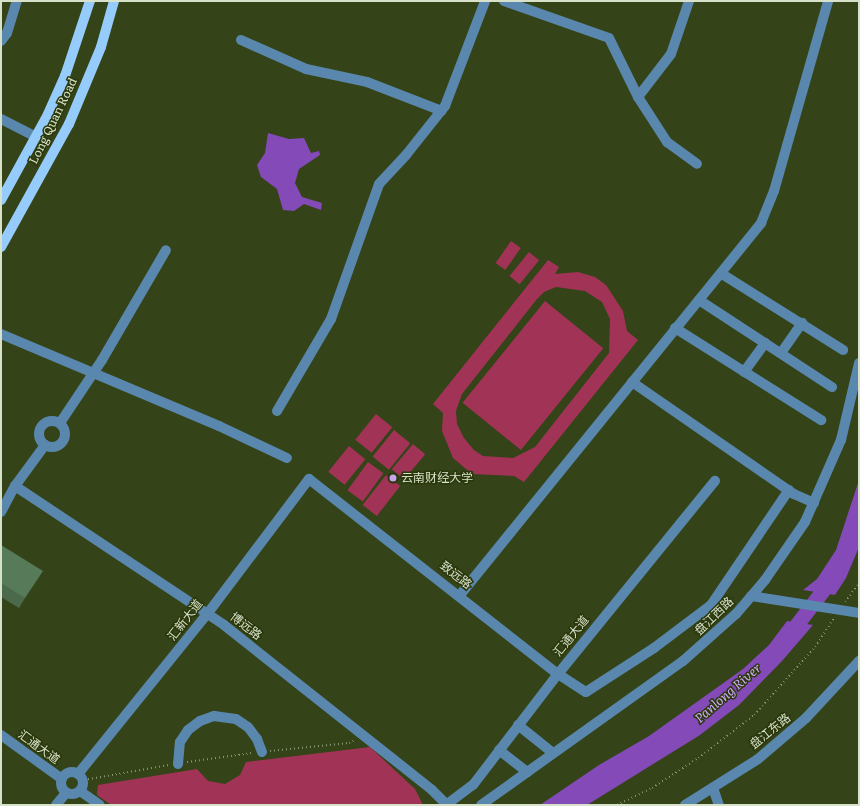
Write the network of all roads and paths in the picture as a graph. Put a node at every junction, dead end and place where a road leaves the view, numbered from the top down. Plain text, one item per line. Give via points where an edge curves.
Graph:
1 (17, 1) edge
2 (90, 1) edge
3 (114, 1) edge
4 (484, 1) edge
5 (504, 1) edge
6 (689, 1) edge
7 (828, 1) edge
8 (241, 40) dead end
9 (1, 41) edge
10 (638, 97) junction
11 (442, 111) junction
12 (1, 119) edge
13 (36, 137) junction
14 (697, 164) dead end
15 (1, 200) edge
16 (1, 247) edge
17 (166, 250) dead end
18 (722, 274) junction
19 (699, 300) junction
20 (802, 323) junction
21 (675, 328) junction
22 (1, 334) edge
23 (765, 343) junction
24 (843, 350) dead end
25 (781, 353) junction
26 (859, 362) edge
27 (93, 372) junction
28 (744, 372) junction
29 (632, 382) junction
30 (832, 387) dead end
31 (277, 411) dead end
32 (821, 420) dead end
33 (60, 423) junction
34 (45, 445) junction
35 (287, 458) dead end
36 (309, 479) joint
37 (715, 481) dead end
38 (15, 486) junction
39 (789, 490) junction
40 (814, 503) junction
41 (1, 512) edge
42 (859, 583) edge
43 (460, 595) junction
44 (751, 596) junction
45 (837, 611) junction
46 (208, 613) junction
47 (859, 614) edge
48 (859, 661) edge
49 (558, 674) junction
50 (518, 725) junction
51 (1, 735) edge
52 (364, 736) junction
53 (499, 750) junction
54 (262, 752) junction
55 (553, 753) junction
56 (178, 764) junction
57 (527, 772) junction
58 (80, 777) junction
59 (62, 780) junction
60 (712, 788) junction
61 (80, 790) junction
62 (66, 793) junction
63 (56, 805) edge
64 (100, 805) edge
65 (446, 805) edge
66 (481, 805) edge
67 (617, 805) edge
68 (685, 805) edge
69 (719, 805) edge

1 - 9 street via 7,33
2 - 13 main road, Long Quan Road via 65,76
3 - 16 main road, Long Quan Road via 101,47 69,124
4 - 11 street
5 - 10 street via 609,38
6 - 10 street via 671,54
7 - 18 street via 765,216
8 - 11 street via 306,69 368,82
10 - 14 street via 667,142
11 - 31 street via 379,184 332,319
12 - 13 street
13 - 15 main road, Long Quan Road
17 - 27 street
18 - 19 street
18 - 20 street
19 - 21 street
19 - 23 street
20 - 24 street
20 - 25 street
21 - 28 street
21 - 29 street
22 - 27 street
23 - 25 street
23 - 28 street
25 - 30 street
26 - 40 street, 盘江西路 via 841,440
27 - 33 street
27 - 35 street
28 - 32 street
29 - 39 street
29 - 43 street
33 - 34 street via 65,433 63,441 54,447
33 - 34 street via 50,421 41,426 39,436
34 - 38 street
36 - 43 street, 致远路
36 - 46 street, 汇新大道
37 - 49 street, 汇通大道
38 - 41 street
38 - 46 street, 博远路
39 - 40 street
39 - 49 street, 致远路 via 711,605 654,648 586,692
40 - 44 street, 盘江西路 via 797,534
42 - 45 path
43 - 49 street, 致远路
44 - 45 street
44 - 55 street, 盘江西路 via 714,636 683,661
45 - 47 street
45 - 67 path via 815,648 754,715 652,788
46 - 52 street, 博远路
46 - 58 street, 汇新大道
48 - 60 street, 盘江东路 via 806,718 758,758
49 - 50 street, 汇通大道
50 - 53 street, 汇通大道
50 - 55 street
51 - 59 street, 汇通大道
52 - 54 path via 349,743
52 - 65 street, 博远路
53 - 57 street
53 - 65 street, 汇通大道 via 473,785
54 - 56 path
54 - 56 street via 257,738 248,727 236,719 214,716 200,721 188,730 180,742
55 - 57 street, 盘江西路
56 - 58 path
57 - 66 street, 盘江西路
58 - 59 street via 67,774
58 - 61 street
59 - 62 street via 62,787
60 - 68 street, 盘江东路
60 - 69 street
61 - 62 street via 74,794
61 - 64 street
62 - 63 street

